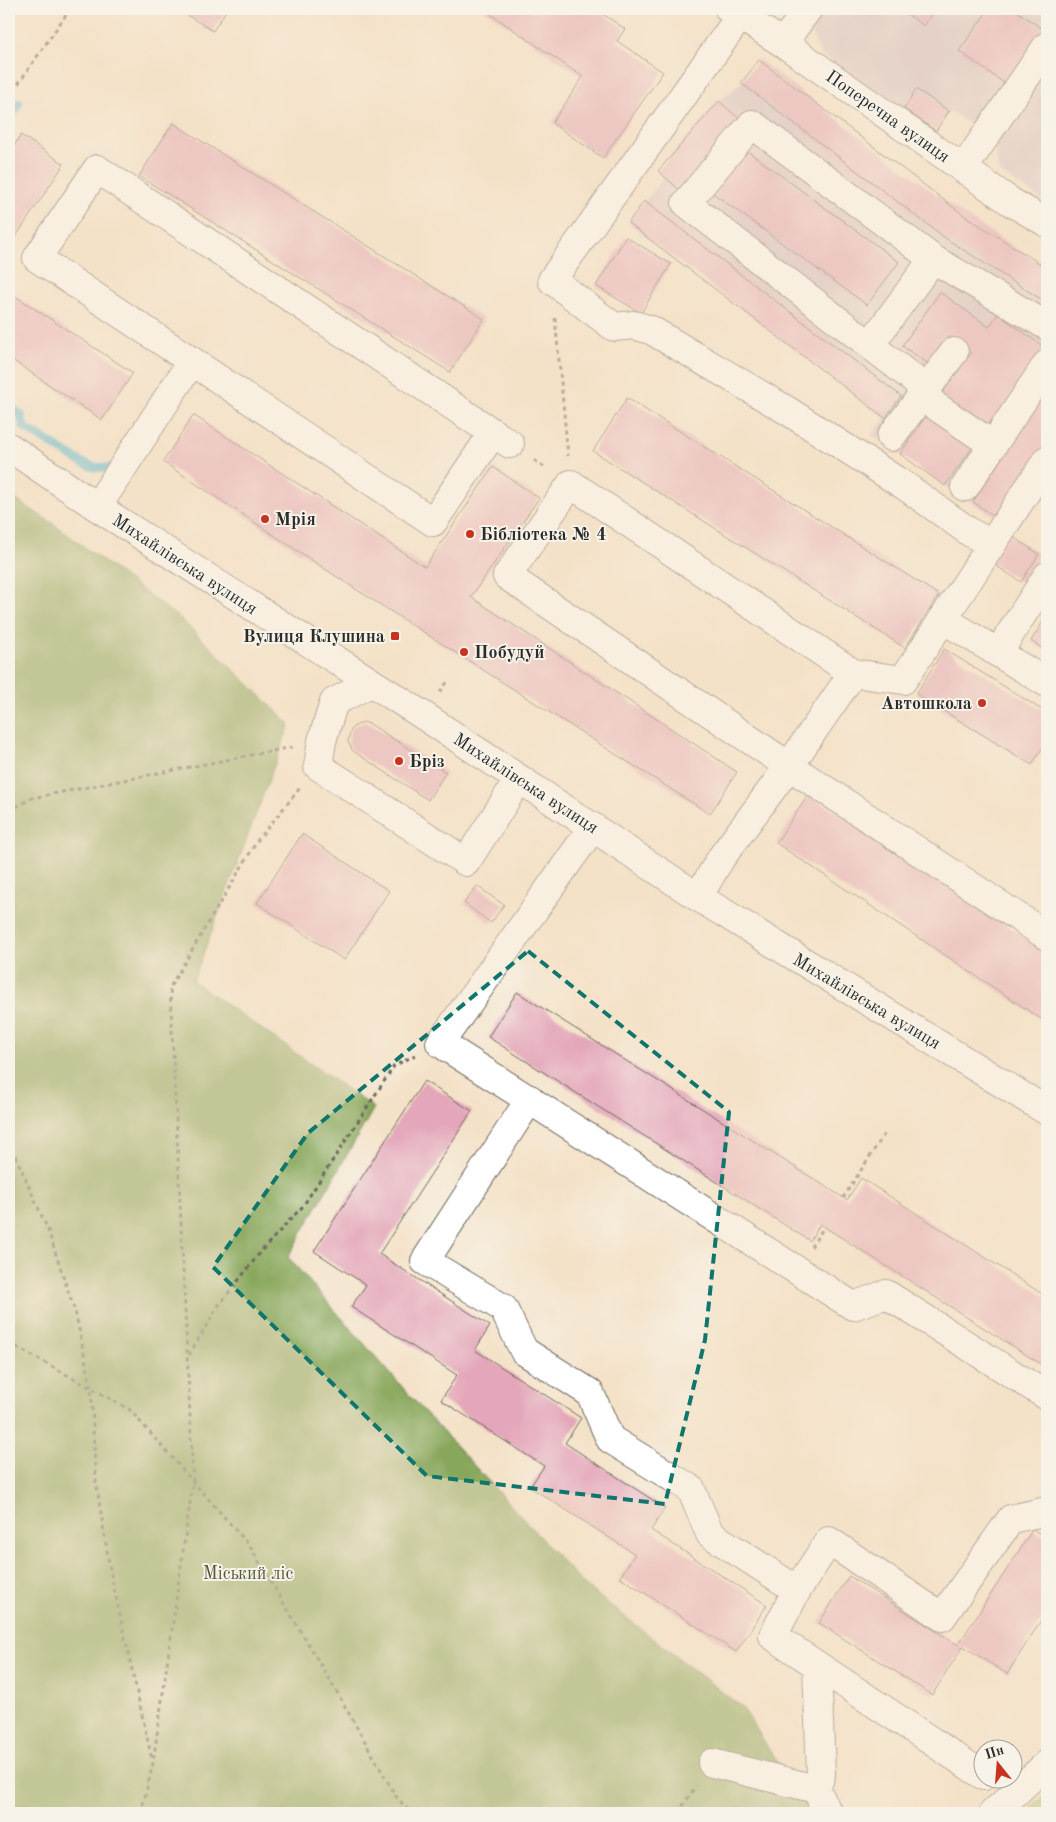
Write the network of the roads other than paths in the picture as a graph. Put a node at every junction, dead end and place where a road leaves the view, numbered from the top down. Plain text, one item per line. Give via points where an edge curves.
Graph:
1 (808, 9) edge
2 (735, 12) edge
3 (784, 43) junction
4 (1047, 46) edge
5 (963, 169) junction
6 (1047, 223) edge
7 (933, 259) junction
8 (1047, 326) edge
9 (870, 345) junction
10 (954, 352) dead end
11 (192, 361) junction
12 (1047, 364) edge
13 (924, 392) junction
14 (891, 437) dead end
15 (992, 445) junction
16 (9, 447) edge
17 (1047, 460) edge
18 (965, 487) dead end
19 (97, 507) junction
20 (992, 544) junction
21 (1047, 576) edge
22 (943, 619) junction
23 (998, 653) junction
24 (853, 673) junction
25 (371, 683) junction
26 (1047, 683) edge
27 (789, 766) junction
28 (519, 779) junction
29 (593, 827) junction
30 (698, 898) junction
31 (1047, 936) edge
32 (530, 1099) junction
33 (1047, 1111) edge
34 (1047, 1396) edge
35 (1047, 1511) edge
36 (797, 1590) junction
37 (817, 1666) junction
38 (712, 1763) dead end
39 (1047, 1764) edge
40 (974, 1769) edge
41 (816, 1789) junction
42 (1004, 1790) edge
43 (1013, 1796) junction
44 (828, 1813) edge
45 (992, 1813) edge

1 - 3 main road
2 - 3 main road, Поперечна вулиця
2 - 20 main road via 552,280 614,327 634,325 651,330 781,407
3 - 5 main road, Поперечна вулиця
4 - 5 main road
5 - 6 main road, Поперечна вулиця
7 - 8 main road
7 - 9 main road
7 - 9 main road via 752,124 686,203
9 - 13 main road via 915,380
10 - 13 main road
11 - 11 main road via 37,258 97,169 502,439 433,522
11 - 19 main road
12 - 15 main road
13 - 14 main road
13 - 15 main road via 934,405
15 - 18 main road
16 - 19 main road, Михайлівська вулиця
17 - 20 main road
19 - 25 main road, Михайлівська вулиця
20 - 22 main road
21 - 23 main road
22 - 23 main road
22 - 24 main road via 903,680
23 - 26 main road
24 - 27 main road
24 - 27 main road via 570,484 507,576
25 - 28 main road, Михайлівська вулиця
25 - 28 main road via 334,702 320,754 466,862
27 - 30 main road via 721,858
27 - 31 main road
28 - 29 main road, Михайлівська вулиця
29 - 30 main road, Михайлівська вулиця
29 - 32 main road via 440,1043
30 - 33 main road, Михайлівська вулиця
32 - 34 main road via 853,1306 886,1294
32 - 36 main road via 425,1261 503,1308 524,1351 590,1393 610,1439 691,1489 710,1534
35 - 36 main road via 1011,1519 942,1617 829,1541
36 - 37 main road via 773,1636
37 - 40 main road
37 - 41 main road via 821,1775
38 - 41 main road
39 - 43 main road
41 - 44 main road
42 - 43 main road
43 - 45 main road

